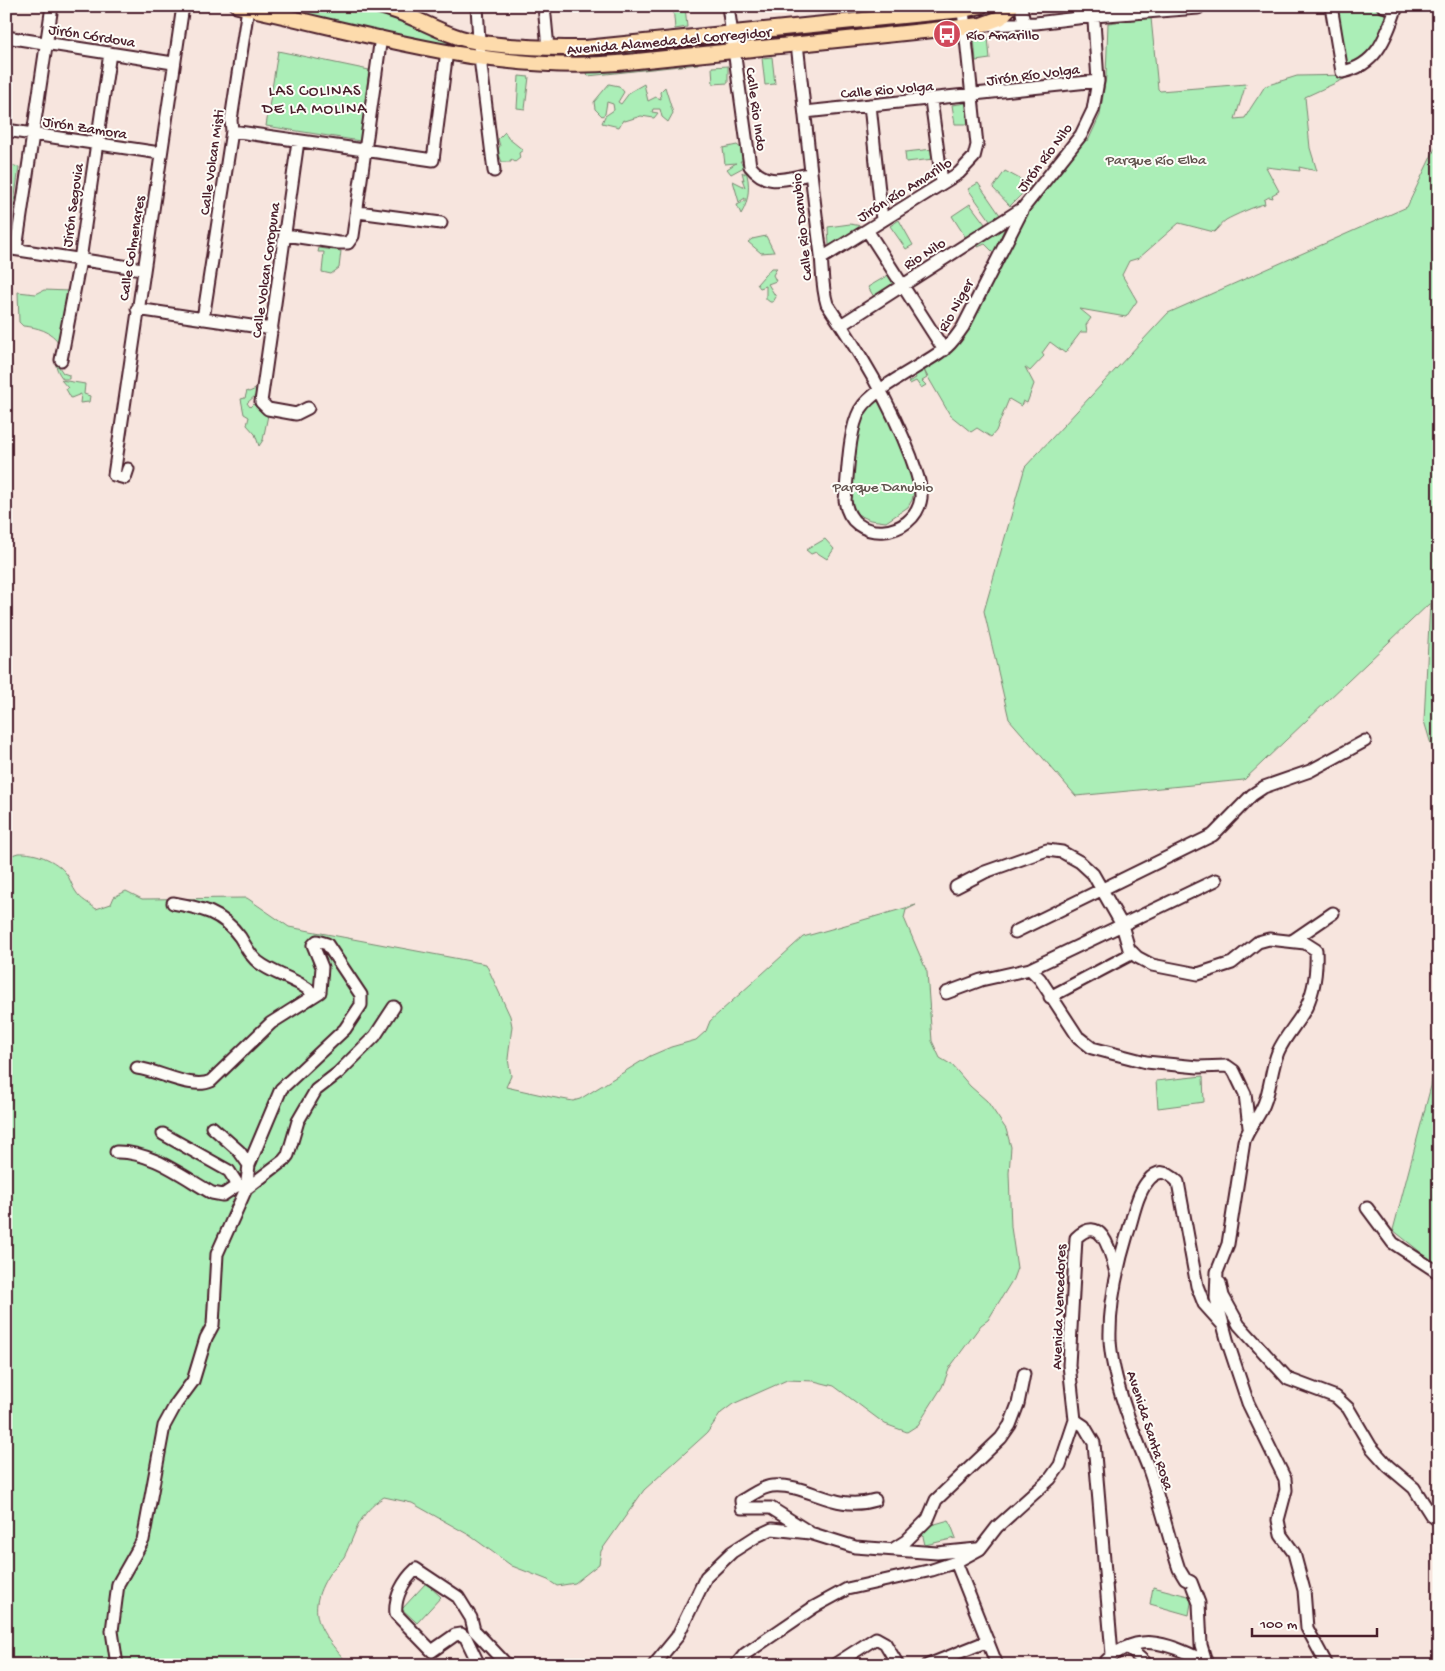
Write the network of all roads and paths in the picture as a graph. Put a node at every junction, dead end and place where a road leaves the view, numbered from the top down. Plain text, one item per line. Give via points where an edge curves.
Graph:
1 (52, 6) edge
2 (183, 6) edge
3 (379, 6) edge
4 (477, 6) edge
5 (544, 6) edge
6 (728, 6) edge
7 (981, 6) edge
8 (1011, 6) edge
9 (1021, 6) edge
10 (1199, 6) edge
11 (1331, 6) edge
12 (1383, 6) edge
13 (243, 7) edge
14 (1396, 8) edge
15 (937, 10) edge
16 (964, 10) junction
17 (1094, 11) edge
18 (1024, 24) junction
19 (982, 25) junction
20 (966, 27) junction
21 (939, 30) junction
22 (731, 34) junction
23 (6, 37) edge
24 (381, 37) junction
25 (480, 41) junction
26 (46, 43) junction
27 (797, 44) junction
28 (548, 48) junction
29 (447, 51) junction
30 (733, 51) junction
31 (110, 54) junction
32 (480, 58) junction
33 (173, 63) junction
34 (1098, 82) junction
35 (972, 96) junction
36 (931, 100) junction
37 (870, 105) junction
38 (804, 112) junction
39 (6, 130) edge
40 (232, 130) junction
41 (33, 134) junction
42 (298, 141) junction
43 (96, 144) junction
44 (365, 150) junction
45 (160, 154) junction
46 (494, 171) dead end
47 (810, 174) junction
48 (942, 182) junction
49 (1024, 207) junction
50 (358, 212) junction
51 (882, 220) junction
52 (441, 223) dead end
53 (867, 230) junction
54 (285, 235) junction
55 (11, 249) edge
56 (822, 258) junction
57 (80, 260) junction
58 (142, 269) junction
59 (902, 285) junction
60 (137, 309) junction
61 (202, 320) junction
62 (841, 325) junction
63 (272, 329) junction
64 (944, 350) junction
65 (61, 360) dead end
66 (881, 390) junction
67 (308, 408) dead end
68 (128, 470) dead end
69 (1365, 741) dead end
70 (1216, 880) dead end
71 (956, 887) dead end
72 (1101, 888) junction
73 (173, 903) dead end
74 (1333, 913) dead end
75 (1122, 925) junction
76 (1015, 932) dead end
77 (1292, 940) junction
78 (1133, 953) junction
79 (1030, 969) junction
80 (946, 993) dead end
81 (315, 996) junction
82 (1050, 997) junction
83 (394, 1006) dead end
84 (137, 1068) dead end
85 (212, 1127) dead end
86 (1249, 1127) junction
87 (162, 1134) dead end
88 (116, 1152) dead end
89 (249, 1165) junction
90 (242, 1187) junction
91 (1366, 1208) dead end
92 (1217, 1272) junction
93 (1439, 1273) edge
94 (1117, 1274) junction
95 (1223, 1325) junction
96 (1024, 1374) dead end
97 (1074, 1420) junction
98 (875, 1500) dead end
99 (1439, 1521) edge
100 (810, 1533) junction
101 (982, 1546) junction
102 (895, 1548) junction
103 (956, 1562) junction
104 (988, 1641) junction
105 (1128, 1646) junction
106 (495, 1650) junction
107 (745, 1654) junction
108 (1112, 1654) junction
109 (1206, 1663) edge
110 (478, 1664) edge
111 (116, 1665) edge
112 (507, 1665) edge
113 (654, 1665) edge
114 (736, 1665) edge
115 (752, 1665) edge
116 (834, 1665) edge
117 (898, 1665) edge
118 (928, 1665) edge
119 (997, 1665) edge
120 (1102, 1665) edge
121 (1148, 1665) edge
122 (1327, 1665) edge

1 - 26 street
2 - 33 street, Calle Colmenares
3 - 25 main road, Avenida Alameda del Corregidor via 456,37
4 - 25 street
5 - 28 street
6 - 22 street, Calle Rio Indo
7 - 16 main road, Avenida Alameda del Corregidor
8 - 19 main road, Avenida Alameda del Corregidor via 1000,18
9 - 18 street
10 - 17 street
11 - 14 street via 1342,72 1368,63 1374,56
12 - 14 street
13 - 24 main road, Avenida Alameda del Corregidor
13 - 40 street, Calle Volcan Misti
15 - 16 main road, Avenida Alameda del Corregidor
15 - 21 street
15 - 22 main road, Avenida Alameda del Corregidor
16 - 20 street, Jirón Río Amarillo
17 - 18 street
17 - 34 street, Jirón Río Nilo
18 - 19 street
19 - 20 main road, Avenida Alameda del Corregidor
20 - 21 main road, Avenida Alameda del Corregidor
20 - 35 street, Jirón Río Amarillo
21 - 27 main road, Avenida Alameda del Corregidor
22 - 28 main road, Avenida Alameda del Corregidor via 624,45
22 - 30 street, Calle Rio Indo
23 - 26 street, Jirón Córdova
24 - 29 main road, Avenida Alameda del Corregidor
24 - 44 street
25 - 28 main road, Avenida Alameda del Corregidor
25 - 32 street
26 - 31 street, Jirón Córdova
26 - 41 street
27 - 30 main road, Avenida Alameda del Corregidor
27 - 38 street, Calle Rio Danubio
29 - 32 main road, Avenida Alameda del Corregidor
29 - 44 street via 433,160
30 - 32 main road, Avenida Alameda del Corregidor via 596,65 548,65
30 - 47 street, Calle Rio Indo via 750,166 761,178 768,180
31 - 33 street, Jirón Córdova
31 - 43 street, Jirón Segovia
32 - 46 street
33 - 45 street, Calle Colmenares
34 - 35 street, Jirón Río Volga
34 - 49 street, Jirón Río Nilo via 1093,110 1081,135
35 - 36 street, Calle Rio Volga
35 - 48 street, Jirón Río Amarillo via 977,145 974,157 959,173
36 - 37 street, Calle Rio Volga
36 - 48 street
37 - 38 street, Calle Rio Volga
37 - 51 street
38 - 47 street, Calle Rio Danubio
39 - 41 street, Jirón Zamora
40 - 42 street
40 - 61 street, Calle Volcan Misti
41 - 43 street, Jirón Zamora
41 - 55 street
42 - 44 street
42 - 54 street, Calle Volcan Coropuna
43 - 45 street, Jirón Zamora
43 - 57 street, Jirón Segovia
44 - 50 street
45 - 58 street, Calle Colmenares
47 - 56 street, Calle Rio Danubio
48 - 51 street, Jirón Río Amarillo
49 - 59 street, Rio Nilo
49 - 64 street, Rio Niger via 963,327
50 - 52 street
50 - 54 street via 353,236 348,243
51 - 53 street, Jirón Río Amarillo
53 - 56 street, Jirón Río Amarillo
53 - 59 street
54 - 63 street, Calle Volcan Coropuna
55 - 57 street
56 - 62 street, Calle Rio Danubio via 823,290 827,304
57 - 58 street
57 - 65 street, Jirón Segovia
58 - 60 street, Calle Colmenares
59 - 62 street, Rio Nilo
59 - 64 street
60 - 61 street
60 - 68 street, Calle Colmenares via 114,474 124,478
61 - 63 street
62 - 66 street, Calle Rio Danubio
63 - 67 street, Calle Volcan Coropuna via 261,402 268,409 296,414
64 - 66 street, Rio Niger
66 - 66 street, Rio Niger via 914,465 921,497 906,523 888,531 870,531 854,523 844,500 854,425 866,401
69 - 72 street via 1310,771 1264,787 1252,794 1213,835
70 - 75 street
71 - 72 street via 985,872 1047,850 1062,852 1080,862 1093,874
72 - 75 street
72 - 76 street
73 - 81 street via 201,908 224,919 255,960 299,982
74 - 77 street
75 - 78 street
75 - 79 street
77 - 78 street via 1258,942 1232,963 1198,974 1152,965
77 - 86 street via 1316,950 1317,972 1304,1011 1279,1050 1270,1074 1265,1103
78 - 82 street
79 - 80 street via 972,982
79 - 82 street
81 - 84 street via 271,1023 211,1081 202,1085
81 - 89 street via 320,992 322,967 313,945 320,941 327,944 355,983 361,995 361,1005 344,1028 281,1089
82 - 86 street via 1078,1037 1092,1048 1146,1062 1227,1066 1234,1070 1245,1094
83 - 90 street via 375,1036 316,1090 298,1121 288,1155
85 - 89 street via 239,1150
86 - 92 street via 1242,1149 1228,1244
87 - 90 street via 229,1171
88 - 90 street via 132,1151 148,1157 212,1193 222,1195
89 - 90 street
90 - 111 street via 218,1254 214,1325 206,1338 193,1381 164,1426 143,1540 118,1584 112,1631
91 - 93 street via 1393,1243
92 - 95 street via 1216,1298
92 - 99 street via 1223,1296 1239,1325 1288,1379 1336,1397 1348,1408 1371,1447 1414,1488 1431,1515
94 - 95 street, Avenida Santa Rosa via 1136,1205 1146,1183 1162,1171 1170,1174 1178,1182 1181,1192 1197,1286 1204,1304
94 - 97 street, Avenida Vencedores via 1107,1240 1091,1230 1082,1232 1076,1238 1069,1365
94 - 109 street, Avenida Santa Rosa via 1110,1336 1116,1371 1179,1569 1191,1582 1199,1603
95 - 122 street via 1248,1403 1285,1479 1286,1490 1278,1520 1281,1535 1294,1553 1304,1590 1307,1628
96 - 102 street via 1018,1404 1001,1438 936,1500 928,1519
97 - 101 street via 1060,1465 1050,1479 997,1527
97 - 108 street via 1084,1426 1094,1443
98 - 100 street via 852,1505 772,1486 741,1501 742,1508 771,1508
100 - 102 street via 854,1547
100 - 113 street via 772,1529 732,1552 706,1577 677,1637
101 - 102 street via 937,1553
101 - 103 street
103 - 104 street
103 - 107 street via 847,1589 814,1607
104 - 118 street
104 - 119 street
105 - 108 street
105 - 109 street via 1161,1642
105 - 121 street
106 - 110 street
106 - 110 street via 474,1630 471,1618 458,1597 416,1569 396,1599 396,1614 432,1651 461,1634
106 - 112 street
107 - 114 street
107 - 115 street
108 - 120 street
116 - 117 street via 876,1638 885,1644

